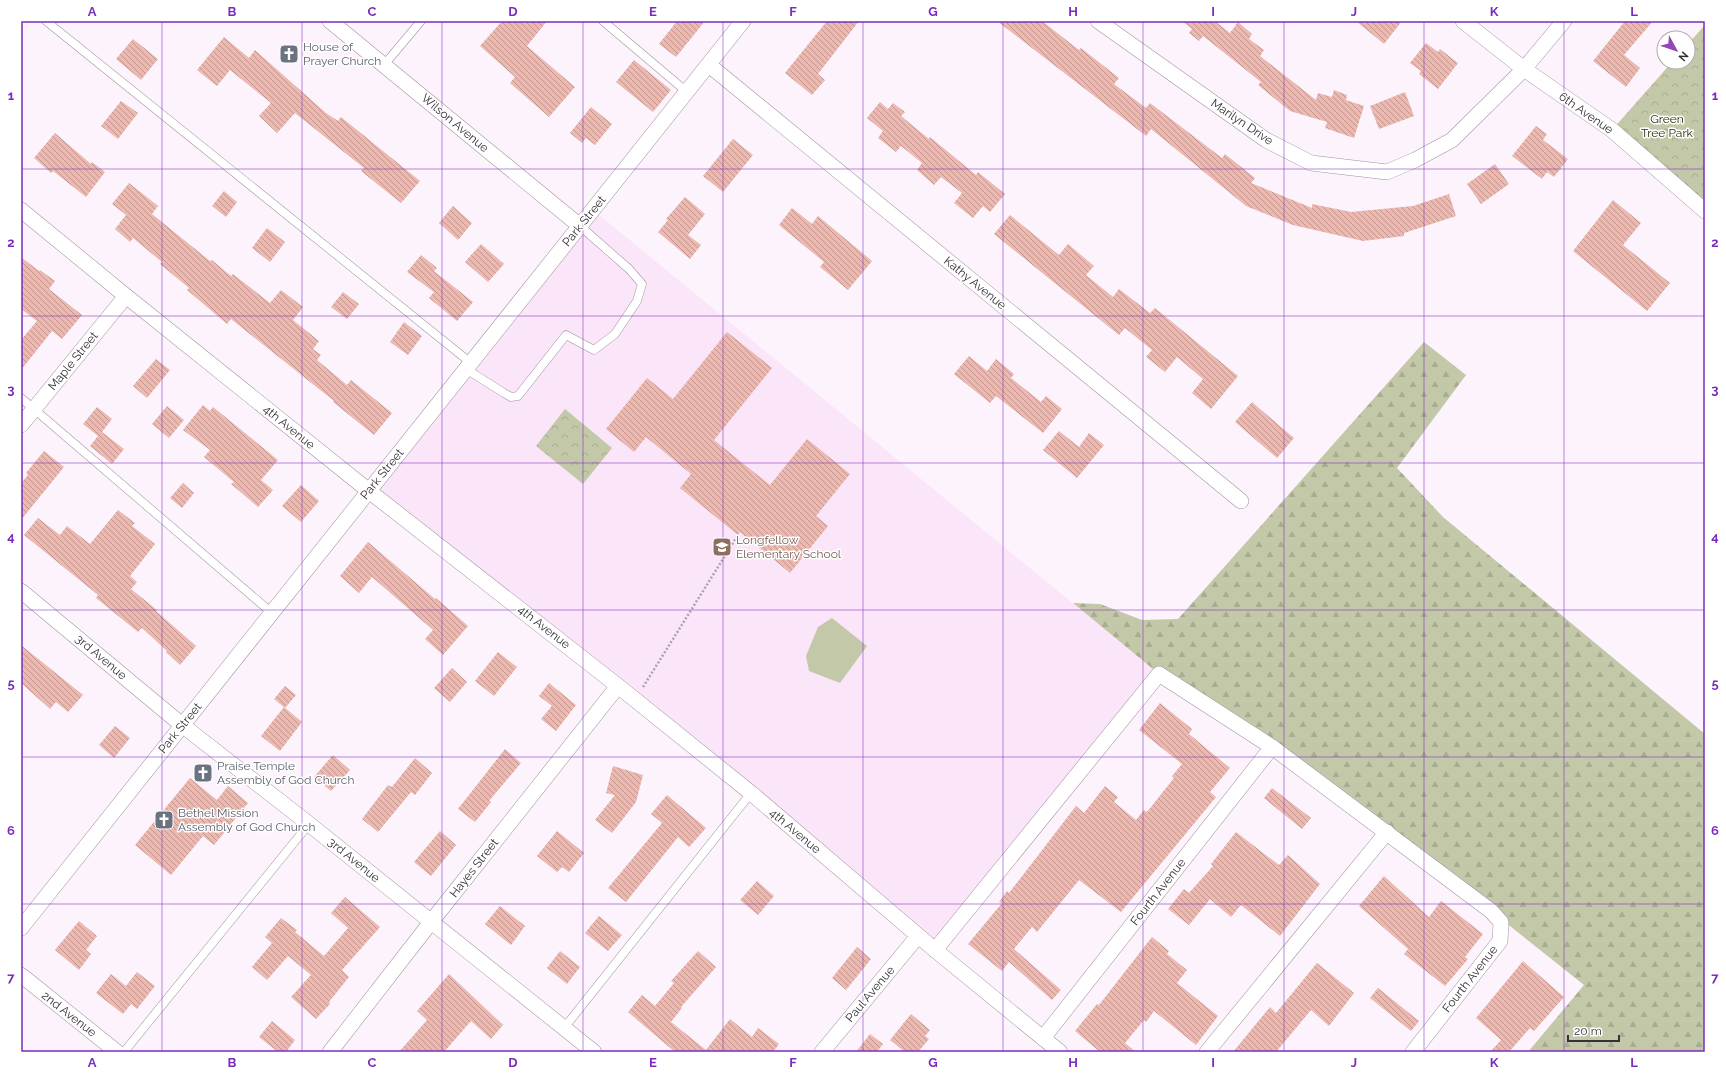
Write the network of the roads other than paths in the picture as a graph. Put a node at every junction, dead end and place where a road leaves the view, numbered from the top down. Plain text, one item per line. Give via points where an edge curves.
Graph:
1 (46, 21) edge
2 (330, 21) edge
3 (421, 21) edge
4 (603, 21) edge
5 (744, 21) edge
6 (1098, 21) edge
7 (1463, 21) edge
8 (1564, 21) edge
9 (384, 65) junction
10 (708, 65) junction
11 (1524, 69) junction
12 (687, 92) junction
13 (21, 210) edge
14 (1705, 211) edge
15 (580, 226) junction
16 (126, 296) junction
17 (469, 366) junction
18 (21, 398) edge
19 (34, 409) junction
20 (21, 425) edge
21 (369, 491) junction
22 (1241, 501) dead end
23 (21, 591) edge
24 (272, 613) junction
25 (618, 686) junction
26 (182, 725) junction
27 (1272, 747) junction
28 (751, 793) junction
29 (309, 824) junction
30 (1387, 832) junction
31 (431, 922) junction
32 (21, 928) edge
33 (918, 936) junction
34 (935, 950) junction
35 (21, 975) edge
36 (564, 1028) junction
37 (1043, 1038) junction
38 (117, 1052) edge
39 (124, 1052) edge
40 (330, 1052) edge
41 (594, 1052) edge
42 (822, 1052) edge
43 (1060, 1052) edge
44 (1207, 1052) edge
45 (1413, 1052) edge

1 - 17 lane
2 - 9 street, Wilson Avenue
3 - 9 lane
4 - 12 lane
5 - 10 street, Park Street
6 - 11 street, Marilyn Drive via 1266,140 1311,163 1387,172 1452,140
7 - 11 street, 6th Avenue
8 - 11 street, Marilyn Drive
9 - 15 street, Wilson Avenue
10 - 12 street, Park Street
10 - 22 street, Kathy Avenue
11 - 14 street, 6th Avenue via 1612,130
12 - 15 street, Park Street
13 - 16 street, 4th Avenue
15 - 17 street, Park Street
15 - 17 lane via 629,269 642,284 637,301 615,334 594,350 566,335 518,396 504,394
16 - 19 street, Maple Street
16 - 21 street, 4th Avenue
17 - 21 street, Park Street
18 - 19 lane
19 - 20 street, Maple Street
19 - 24 lane
21 - 24 street, Park Street
21 - 25 street, 4th Avenue
23 - 26 street, 3rd Avenue
24 - 26 street, Park Street
25 - 28 street, 4th Avenue
25 - 31 street, Hayes Street
26 - 29 street, 3rd Avenue
26 - 32 street, Park Street
27 - 30 street, Fourth Avenue
27 - 34 street, Fourth Avenue via 1159,674
27 - 37 street, Fourth Avenue
28 - 33 street, 4th Avenue
28 - 36 lane
29 - 31 street, 3rd Avenue
29 - 39 lane
30 - 44 street
30 - 45 street, Fourth Avenue via 1491,911 1501,922 1500,941
31 - 36 street, 3rd Avenue
31 - 40 street, Hayes Street
33 - 34 street, 4th Avenue
33 - 42 street, Paul Avenue
34 - 37 street, 4th Avenue
35 - 38 street, 2nd Avenue
36 - 41 street, 3rd Avenue
37 - 43 street, 4th Avenue

